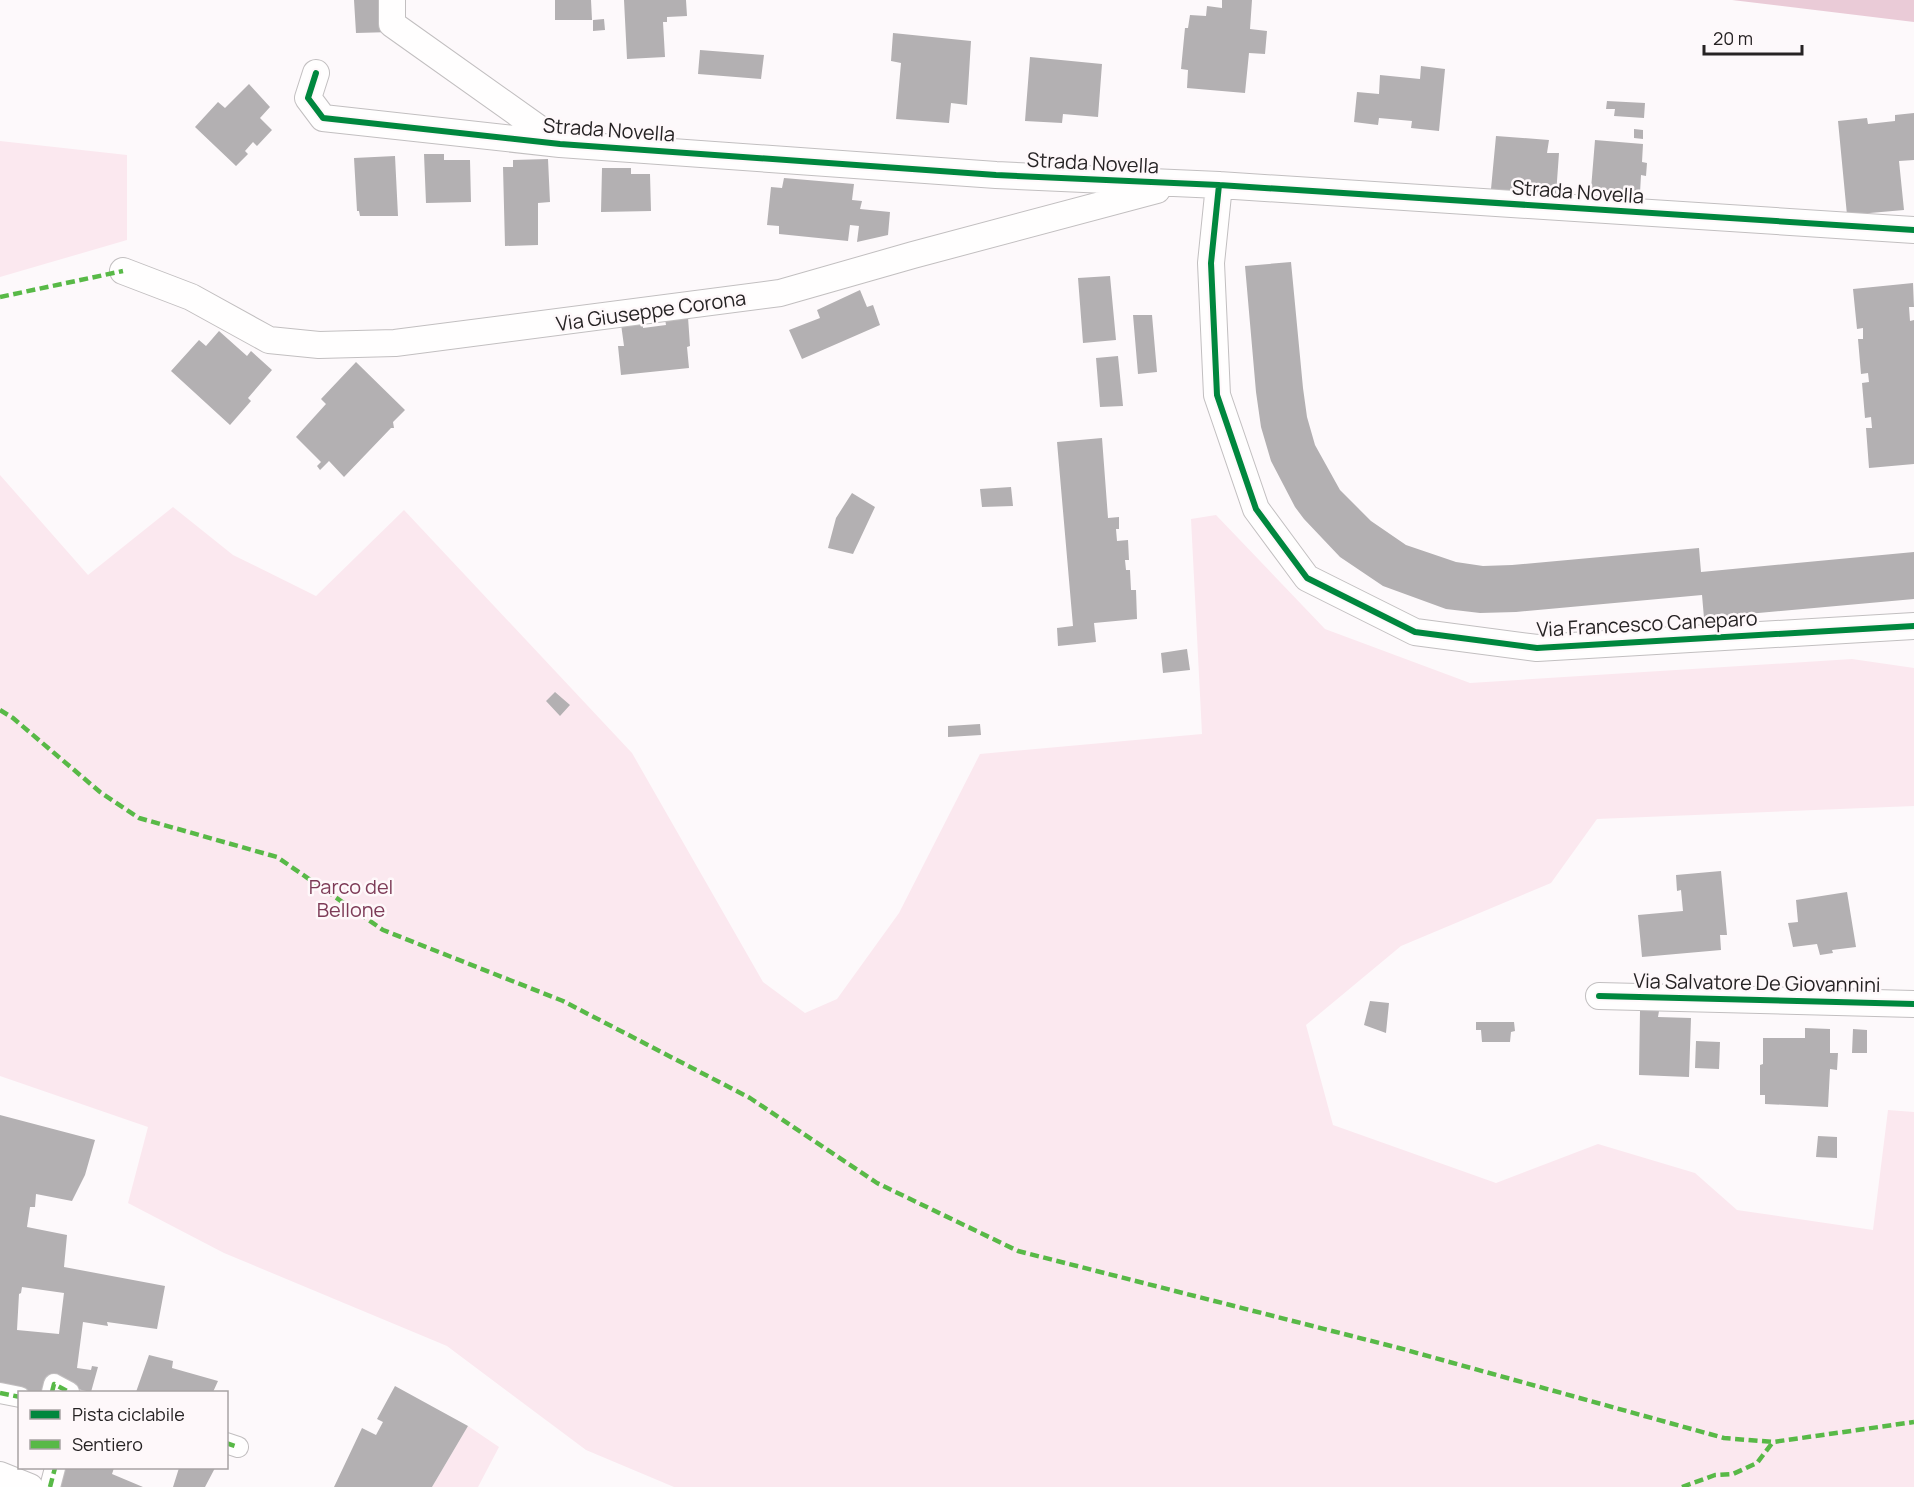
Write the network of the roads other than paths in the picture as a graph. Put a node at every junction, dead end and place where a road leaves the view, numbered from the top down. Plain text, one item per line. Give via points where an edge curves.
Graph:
1 (392, 0) edge
2 (316, 73) dead end
3 (560, 144) junction
4 (1180, 184) junction
5 (1219, 185) junction
6 (1914, 230) edge
7 (123, 271) dead end
8 (1914, 626) edge
9 (1599, 996) dead end
10 (1914, 1004) edge
11 (52, 1391) edge
12 (67, 1391) edge
13 (0, 1393) edge
14 (18, 1397) edge
15 (54, 1469) edge
16 (0, 1475) edge
17 (30, 1487) edge
18 (50, 1487) edge

1 - 3 street, Strada Novella via 392,24
2 - 3 street, Strada Novella via 308,98 323,118
3 - 4 street, Strada Novella
4 - 5 street, Strada Novella
4 - 7 street, Via Giuseppe Corona via 780,293 395,343 320,345 269,340 191,297
5 - 6 street, Strada Novella
5 - 8 street, Via Francesco Caneparo via 1211,263 1217,395 1256,509 1307,578 1415,632 1537,648
9 - 10 street, Via Salvatore De Giovannini
11 - 12 street via 54,1384
13 - 14 street
15 - 18 street
16 - 17 street

